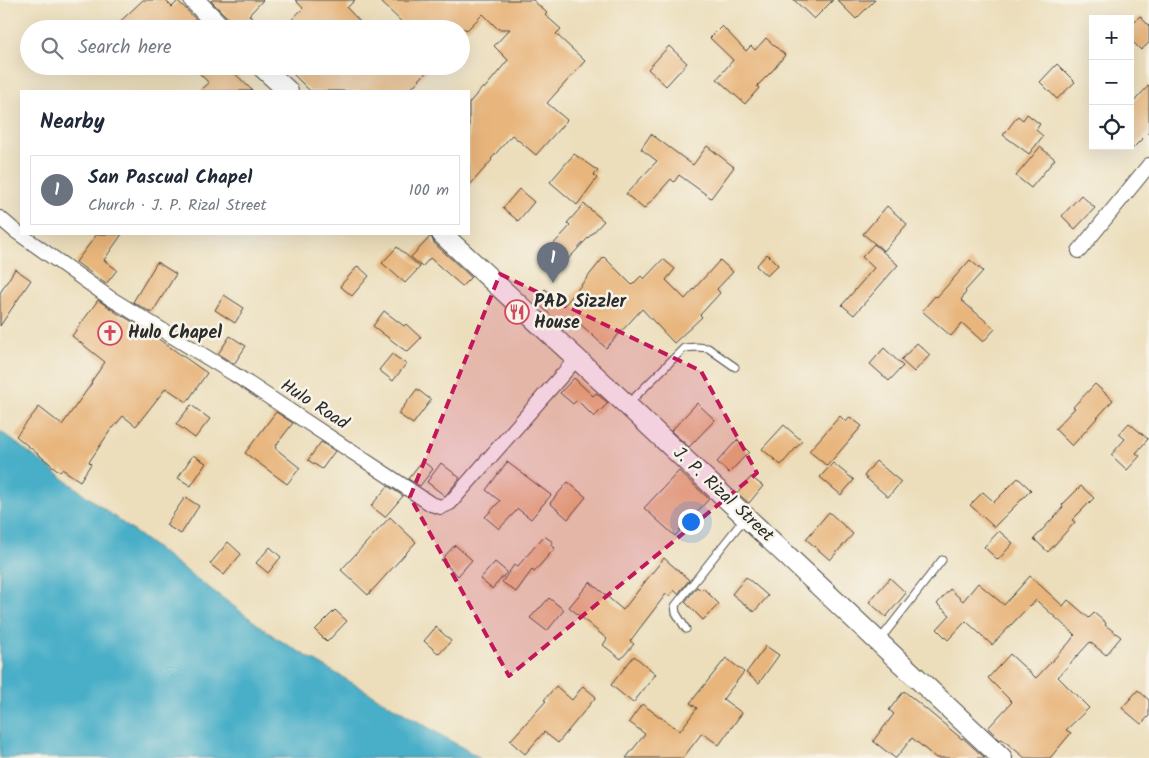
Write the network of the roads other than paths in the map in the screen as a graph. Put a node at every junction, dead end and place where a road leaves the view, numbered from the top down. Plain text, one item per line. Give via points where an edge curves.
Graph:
1 (194, 0) edge
2 (213, 20) edge
3 (271, 75) edge
4 (287, 90) edge
5 (1149, 165) edge
6 (0, 218) edge
7 (20, 234) edge
8 (21, 235) edge
9 (443, 235) edge
10 (1079, 251) dead end
11 (577, 358) junction
12 (735, 367) dead end
13 (627, 405) junction
14 (746, 517) junction
15 (942, 560) dead end
16 (686, 629) dead end
17 (878, 642) junction
18 (1002, 758) edge

1 - 2 main road
3 - 4 main road
5 - 10 street
6 - 7 street, Hulo Road
8 - 11 street, Hulo Road via 110,298 234,374 431,504 441,507 450,503
9 - 11 main road, J. P. Rizal Street
11 - 13 main road, J. P. Rizal Street
12 - 13 lane via 708,348 684,348
13 - 14 main road, J. P. Rizal Street
14 - 16 lane via 675,606
14 - 17 main road, J. P. Rizal Street
15 - 17 lane
17 - 18 main road, J. P. Rizal Street

